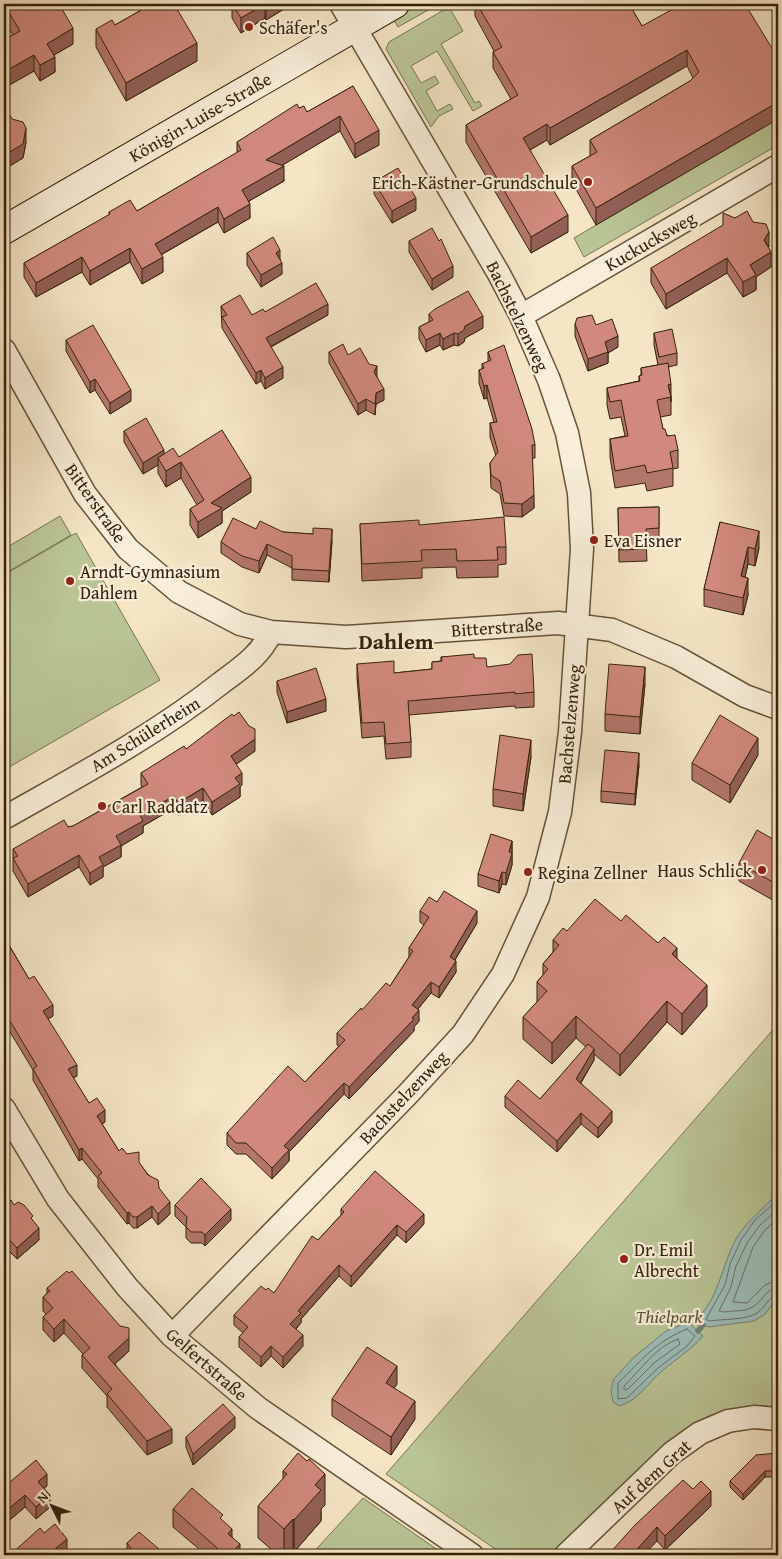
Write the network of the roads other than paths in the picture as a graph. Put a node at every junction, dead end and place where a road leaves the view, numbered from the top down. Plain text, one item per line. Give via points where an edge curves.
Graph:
1 (341, 4) edge
2 (395, 4) edge
3 (355, 27) junction
4 (778, 166) edge
5 (4, 230) edge
6 (521, 316) junction
7 (4, 350) edge
8 (577, 625) junction
9 (271, 632) junction
10 (778, 708) edge
11 (4, 818) edge
12 (4, 1110) edge
13 (172, 1336) junction
14 (778, 1419) edge
15 (472, 1555) edge
16 (566, 1555) edge

1 - 3 street, Bachstelzenweg
2 - 3 main road, Königin-Luise-Straße
3 - 5 main road, Königin-Luise-Straße
3 - 6 street, Bachstelzenweg
4 - 6 street, Kuckucksweg
6 - 8 street, Bachstelzenweg via 567,432 579,492 582,549
7 - 9 street, Bitterstraße via 85,494 128,549 150,570 196,602 240,624
8 - 9 street, Bitterstraße via 558,623 346,637
8 - 10 street, Bitterstraße via 612,630 643,642 745,696
8 - 13 street, Bachstelzenweg via 570,732 560,812 538,897 503,974 463,1034
9 - 11 street, Am Schülerheim via 265,646 247,664 156,731
12 - 13 street, Gelfertstraße via 58,1200 126,1287
13 - 15 street, Gelfertstraße via 258,1408
14 - 16 street, Auf dem Grat via 754,1417 728,1421 700,1433 672,1453

